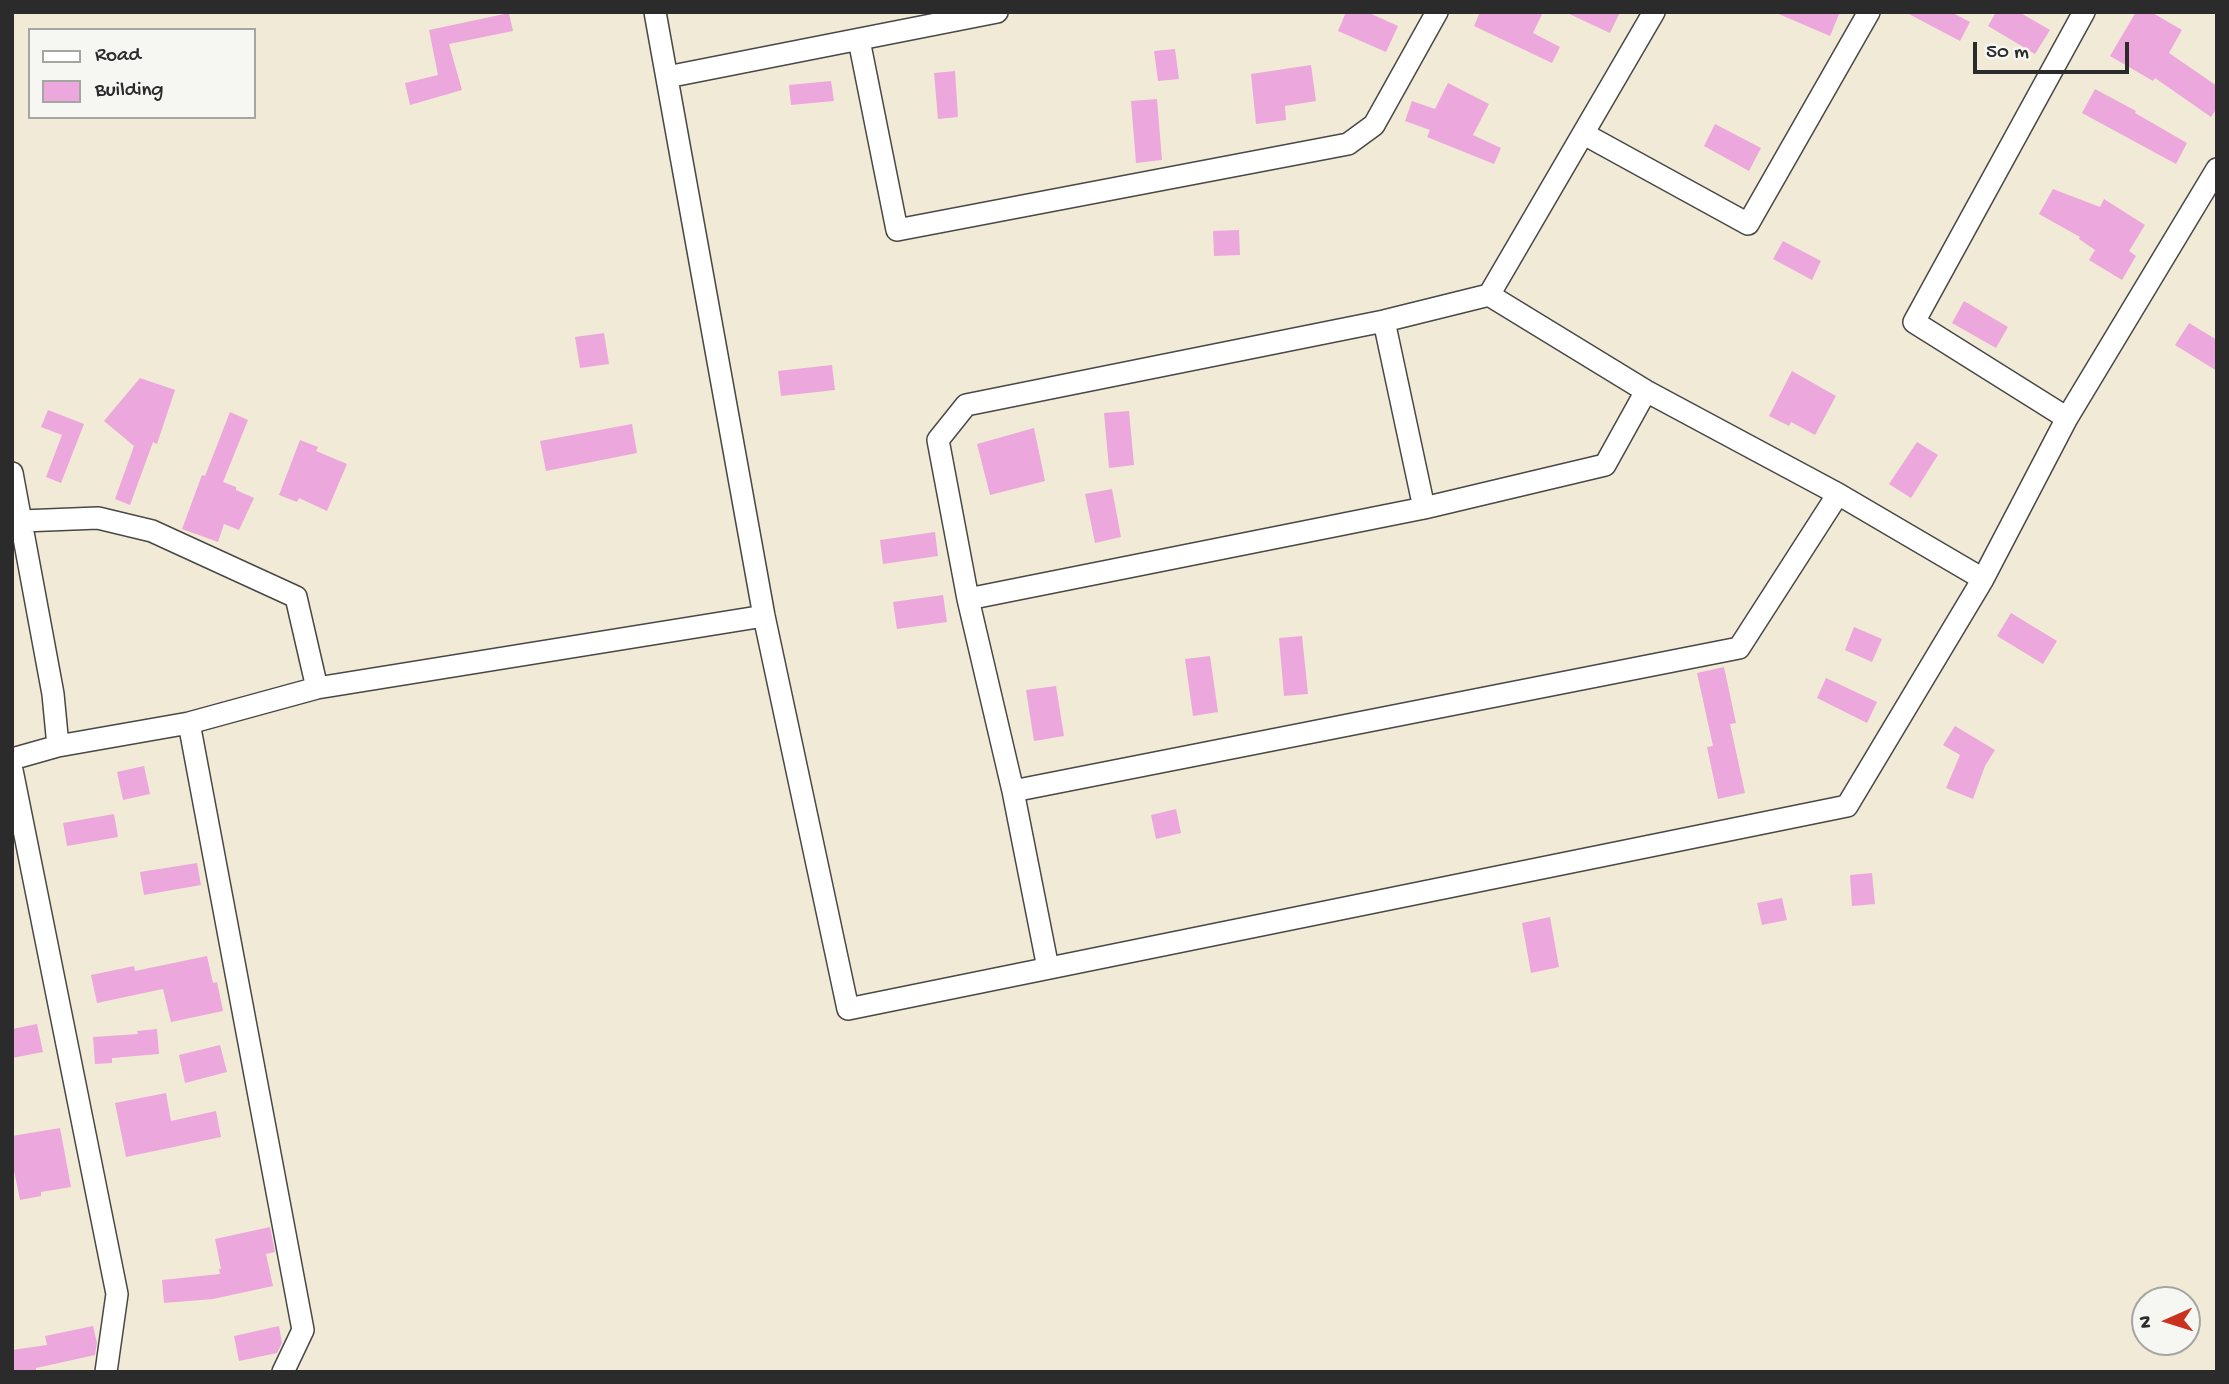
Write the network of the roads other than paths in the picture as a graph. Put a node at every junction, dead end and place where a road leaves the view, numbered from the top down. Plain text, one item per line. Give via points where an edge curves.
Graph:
1 (655, 12) edge
2 (997, 12) edge
3 (1437, 12) edge
4 (1654, 12) edge
5 (1869, 12) edge
6 (2084, 12) edge
7 (859, 40) junction
8 (667, 77) junction
9 (1584, 134) junction
10 (2217, 169) edge
11 (1489, 295) junction
12 (1384, 321) junction
13 (1646, 391) junction
14 (2067, 418) junction
15 (12, 473) edge
16 (1838, 494) junction
17 (1424, 508) junction
18 (22, 521) junction
19 (1983, 579) junction
20 (968, 599) junction
21 (764, 617) junction
22 (317, 688) junction
23 (190, 723) junction
24 (58, 746) junction
25 (12, 758) edge
26 (12, 770) edge
27 (1013, 791) junction
28 (1048, 968) junction
29 (106, 1372) edge
30 (283, 1372) edge

1 - 8 street
2 - 7 street
3 - 7 street via 1374,125 1348,144 897,230
4 - 9 street
5 - 9 street via 1748,224
6 - 14 street via 1914,322
7 - 8 street
8 - 21 street
9 - 11 street
10 - 14 street
11 - 12 street
11 - 13 street
12 - 17 street
12 - 20 street via 966,405 938,440
13 - 16 street
13 - 17 street via 1605,465
14 - 19 street
15 - 18 street
16 - 19 street
16 - 27 street via 1739,648
17 - 20 street
18 - 22 street via 98,518 152,531 296,597
18 - 24 street
19 - 28 street via 1847,806
20 - 27 street
21 - 22 street
21 - 28 street via 848,1009
22 - 23 street
23 - 24 street
23 - 30 street via 303,1330
24 - 25 street
26 - 29 street via 117,1294
27 - 28 street

